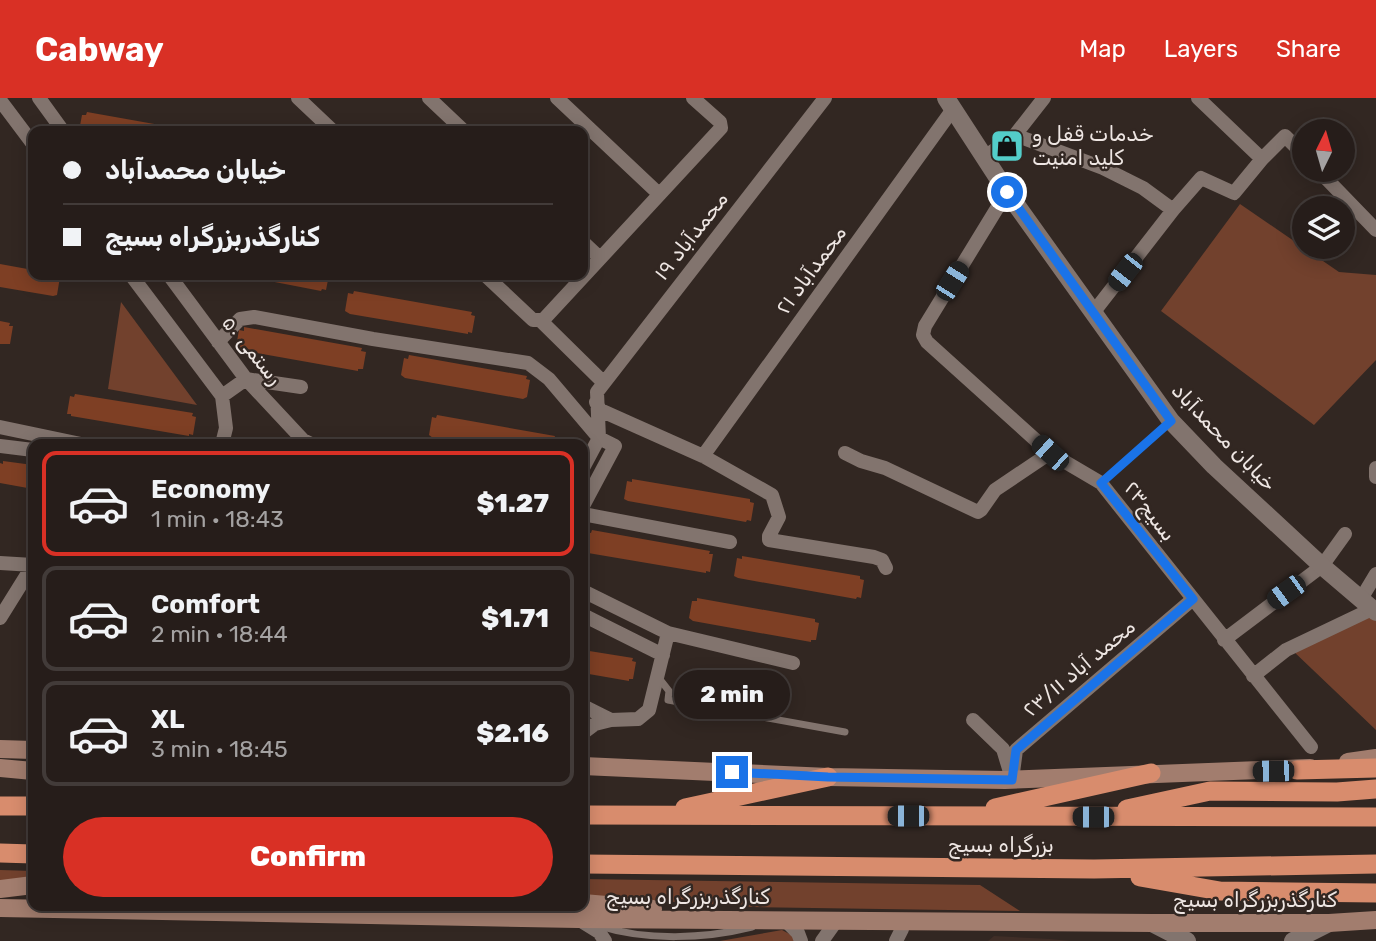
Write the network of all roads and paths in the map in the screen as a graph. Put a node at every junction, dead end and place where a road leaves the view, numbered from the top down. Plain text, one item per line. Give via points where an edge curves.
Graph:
1 (39, 98) edge
2 (298, 98) edge
3 (429, 98) edge
4 (558, 98) edge
5 (825, 98) edge
6 (1044, 98) edge
7 (1198, 98) edge
8 (0, 100) edge
9 (698, 100) edge
10 (950, 103) edge
11 (59, 126) edge
12 (328, 126) edge
13 (459, 126) edge
14 (587, 126) edge
15 (588, 127) edge
16 (1015, 135) junction
17 (28, 137) edge
18 (1292, 143) edge
19 (985, 157) junction
20 (1262, 159) junction
21 (1330, 182) edge
22 (1007, 192) junction
23 (659, 194) junction
24 (1173, 210) junction
25 (1374, 224) edge
26 (588, 247) edge
27 (600, 258) junction
28 (588, 271) edge
29 (135, 280) edge
30 (173, 280) edge
31 (490, 280) edge
32 (580, 280) edge
33 (1093, 313) junction
34 (540, 320) junction
35 (218, 342) junction
36 (246, 379) junction
37 (604, 383) junction
38 (301, 387) dead end
39 (222, 396) junction
40 (596, 402) junction
41 (1171, 421) junction
42 (0, 427) edge
43 (598, 438) junction
44 (57, 439) edge
45 (223, 439) edge
46 (302, 439) edge
47 (0, 446) edge
48 (28, 449) edge
49 (845, 453) dead end
50 (1050, 453) junction
51 (703, 456) junction
52 (588, 458) edge
53 (1376, 468) edge
54 (1376, 477) edge
55 (1101, 483) junction
56 (588, 497) edge
57 (588, 515) edge
58 (1345, 534) dead end
59 (730, 542) dead end
60 (0, 563) edge
61 (28, 565) edge
62 (1322, 566) junction
63 (887, 568) dead end
64 (28, 573) edge
65 (1376, 573) edge
66 (588, 593) edge
67 (1193, 599) junction
68 (1370, 607) edge
69 (0, 618) edge
70 (588, 618) edge
71 (668, 633) junction
72 (1224, 640) junction
73 (663, 655) junction
74 (793, 663) dead end
75 (1253, 676) junction
76 (658, 677) junction
77 (588, 708) edge
78 (611, 720) junction
79 (973, 720) dead end
80 (588, 729) edge
81 (845, 732) dead end
82 (1311, 747) dead end
83 (0, 749) edge
84 (28, 750) edge
85 (1376, 758) edge
86 (588, 766) edge
87 (0, 768) edge
88 (1376, 768) edge
89 (1297, 770) junction
90 (28, 771) edge
91 (1151, 773) junction
92 (828, 777) junction
93 (1012, 780) junction
94 (1376, 789) edge
95 (0, 806) edge
96 (28, 807) edge
97 (588, 815) edge
98 (647, 816) junction
99 (960, 816) junction
100 (1093, 817) junction
101 (1376, 817) edge
102 (0, 853) edge
103 (28, 854) edge
104 (588, 864) edge
105 (1376, 864) edge
106 (1094, 869) junction
107 (28, 886) edge
108 (0, 889) edge
109 (1376, 893) edge
110 (0, 908) edge
111 (28, 908) edge
112 (580, 911) edge
113 (784, 919) junction
114 (837, 920) junction
115 (1376, 920) edge
116 (1152, 923) junction
117 (1328, 923) junction
118 (605, 941) edge
119 (801, 941) edge
120 (822, 941) edge
121 (1187, 941) edge
122 (1293, 941) edge

1 - 11 street
2 - 12 street
3 - 13 street
4 - 14 street
5 - 37 street, محمدآباد ۱۹
6 - 16 street
7 - 20 street
8 - 17 street
9 - 23 street via 722,125
10 - 19 street, خیابان محمدآباد
10 - 51 street, محمدآباد ۲۱
15 - 23 street
16 - 19 street
16 - 24 street via 1103,168
18 - 20 street via 1285,136
19 - 22 street, خیابان محمدآباد
20 - 24 street via 1234,193 1201,178
21 - 25 street
22 - 33 street, خیابان محمدآباد
22 - 50 street, بسیج۲۳ via 923,335
23 - 27 street
24 - 33 street
26 - 27 street
27 - 28 street
29 - 39 street
30 - 35 street, رستمی ۵۰
31 - 34 street via 533,320
32 - 34 street
33 - 41 street, خیابان محمدآباد
34 - 37 street
35 - 36 street, رستمی ۵۰
35 - 43 street via 240,319 254,317 517,360 549,379
36 - 38 street
36 - 39 street
36 - 46 street, رستمی ۵۰
37 - 40 street, محمدآباد ۱۹
39 - 45 street
40 - 43 street
40 - 51 street via 600,410
41 - 55 lane
41 - 62 street, خیابان محمدآباد
42 - 44 street
43 - 52 street
43 - 56 street via 615,446
47 - 48 street
49 - 50 street via 978,512 995,490
50 - 55 street, بسیج۲۳
51 - 63 street via 772,495 779,517 769,540 874,557
53 - 54 street
55 - 67 street, بسیج۲۳
57 - 59 street
58 - 62 street
60 - 61 street
62 - 68 street, خیابان محمدآباد
62 - 72 street
64 - 69 street
65 - 68 street
66 - 71 street
67 - 72 street, بسیج۲۳
67 - 93 street, محمد آباد ۲۳/۱۱ via 1016,750
68 - 75 street via 1286,650
70 - 73 street
71 - 73 street
71 - 74 street
72 - 75 street, بسیج۲۳
73 - 76 street
75 - 82 street, بسیج۲۳
76 - 78 street via 649,709 638,719
76 - 81 lane via 669,691 668,700
77 - 78 street
78 - 80 street
79 - 93 street via 1003,749
83 - 84 main road
85 - 89 main road
86 - 92 main road
87 - 90 main road
88 - 89 highway
89 - 91 main road
91 - 93 main road
91 - 99 highway
92 - 93 main road
92 - 98 highway
94 - 100 highway via 1210,791
95 - 96 highway
97 - 98 highway, بزرگراه بسیج
98 - 99 highway, بزرگراه بسیج
99 - 100 highway, بزرگراه بسیج
100 - 101 highway, بزرگراه بسیج
102 - 103 highway
104 - 106 highway, بزرگراه بسیج
105 - 106 highway, بزرگراه بسیج
106 - 109 highway via 1220,891
107 - 108 main road
110 - 111 main road, کنارگذربزرگراه بسیج
112 - 113 main road, کنارگذربزرگراه بسیج
112 - 113 lane via 620,934 661,936 718,936
112 - 118 street
113 - 114 main road, کنارگذربزرگراه بسیج
113 - 119 street
114 - 116 main road, کنارگذربزرگراه بسیج
114 - 120 street
115 - 117 main road, کنارگذربزرگراه بسیج
116 - 117 main road, کنارگذربزرگراه بسیج
116 - 121 street
117 - 122 street

